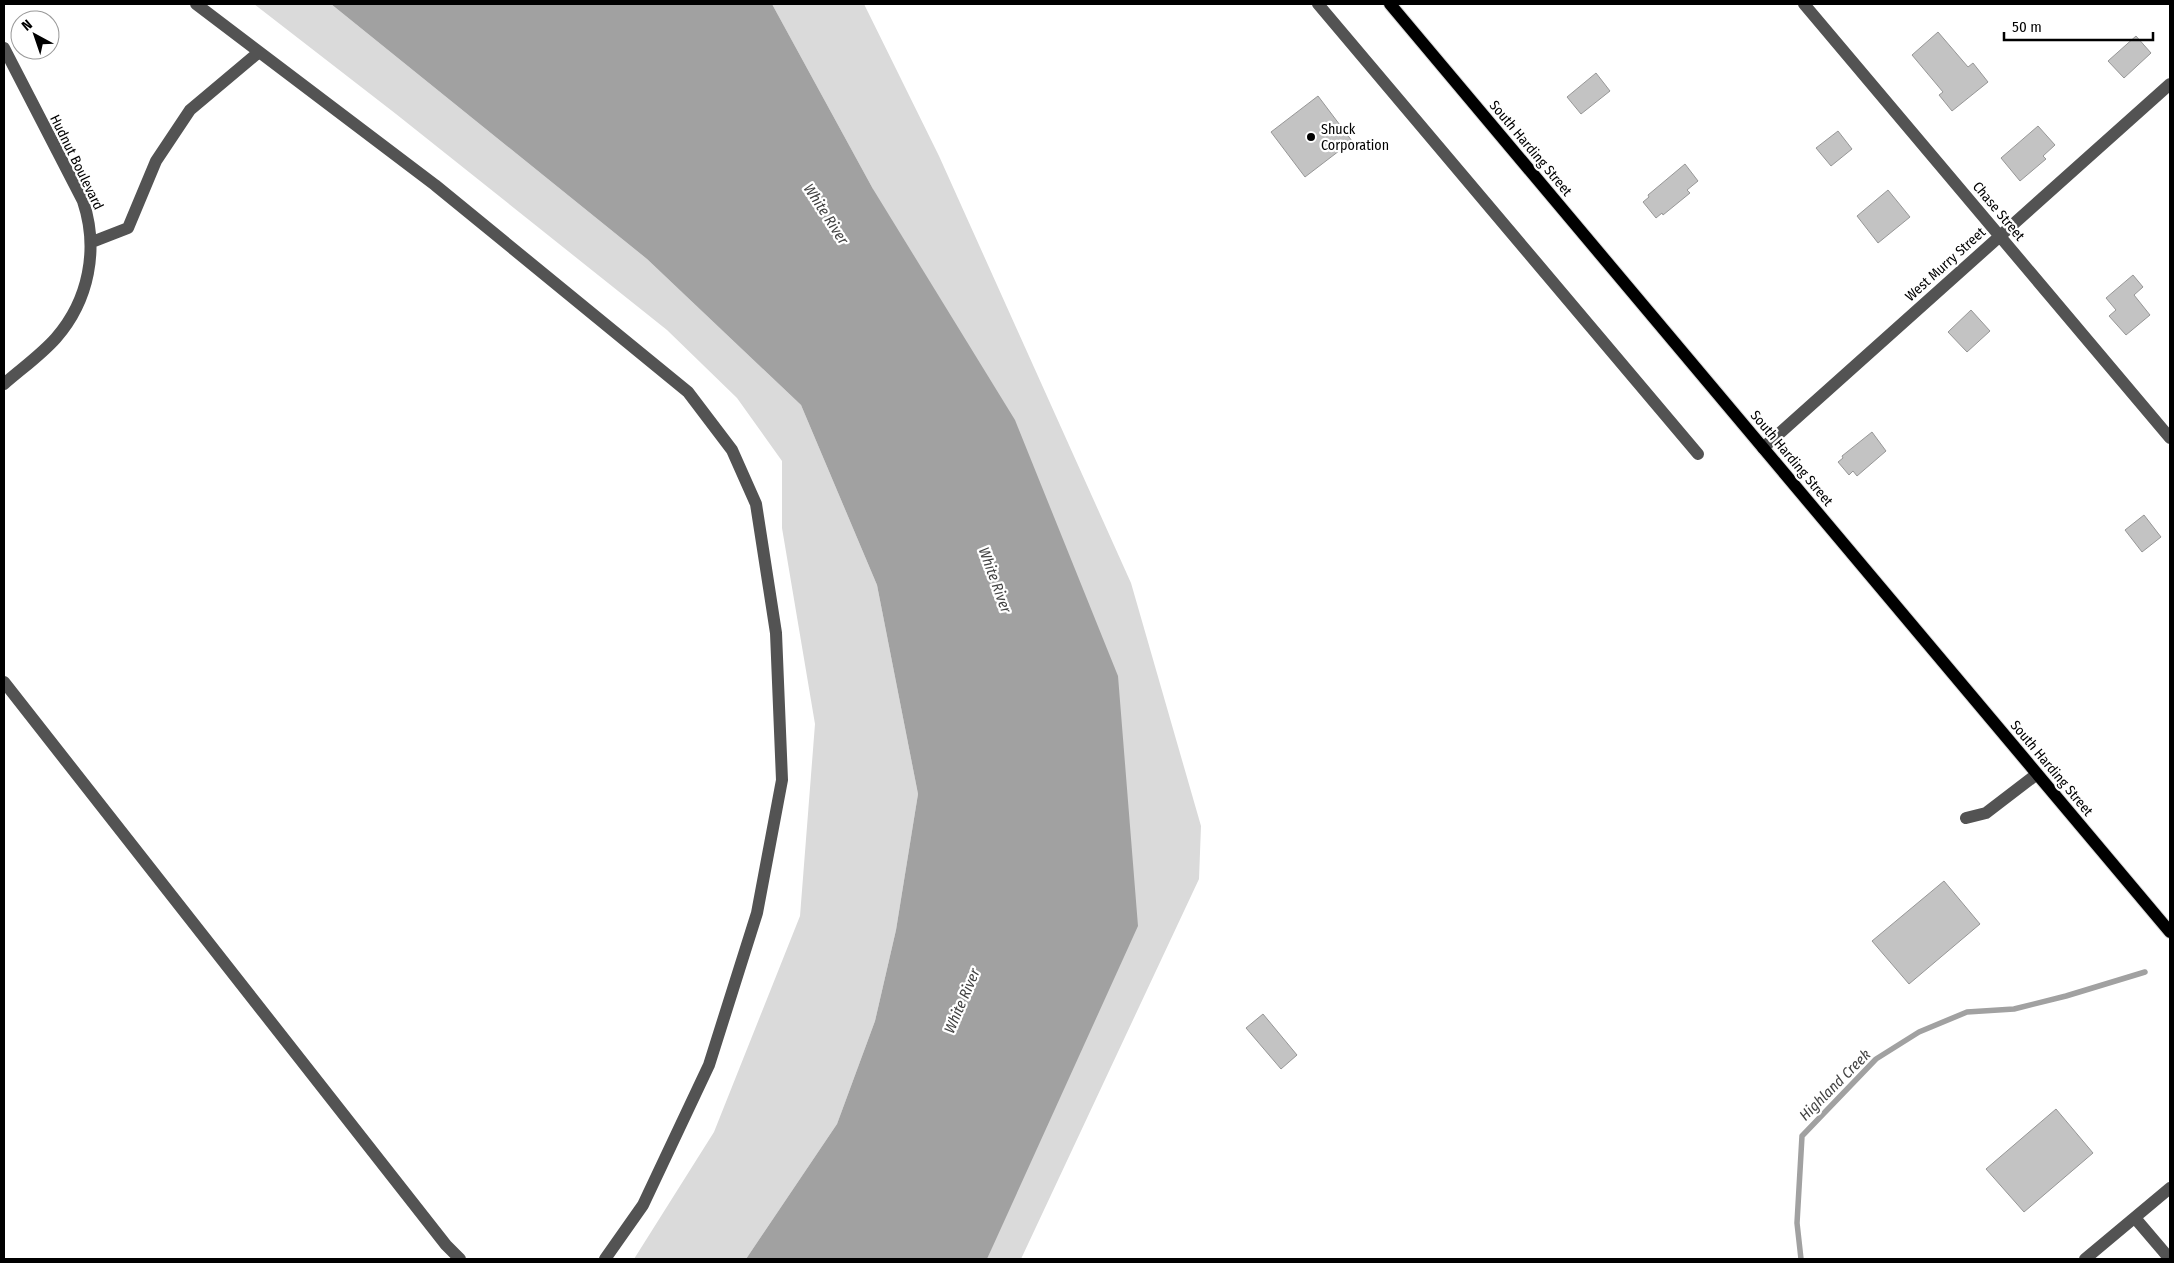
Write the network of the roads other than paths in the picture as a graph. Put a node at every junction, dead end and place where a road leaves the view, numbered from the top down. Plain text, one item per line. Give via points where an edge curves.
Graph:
1 (196, 4) edge
2 (1318, 4) edge
3 (1390, 4) edge
4 (1804, 4) edge
5 (4, 48) edge
6 (259, 52) junction
7 (2170, 84) edge
8 (2000, 236) junction
9 (92, 242) junction
10 (4, 384) edge
11 (2170, 438) edge
12 (1764, 448) junction
13 (1698, 454) dead end
14 (4, 682) edge
15 (2037, 774) junction
16 (1966, 818) dead end
17 (2170, 932) edge
18 (2170, 1188) edge
19 (2135, 1218) junction
20 (460, 1259) edge
21 (605, 1259) edge
22 (2085, 1259) edge
23 (2170, 1259) edge

1 - 6 street
2 - 13 street
3 - 12 main road, South Harding Street
4 - 8 street, Chase Street
5 - 9 street, Hudnut Boulevard via 83,201
6 - 9 street via 190,110 156,161 128,228
6 - 21 street via 435,186 688,392 732,450 756,504 776,633 782,780 757,913 709,1065 643,1205
7 - 8 street, West Murry Street
8 - 11 street, Chase Street
8 - 12 street, West Murry Street
9 - 10 street, Hudnut Boulevard via 90,266 72,316 55,340
12 - 15 main road, South Harding Street
14 - 20 street
15 - 16 street via 1986,813
15 - 17 main road, South Harding Street
18 - 19 street
19 - 22 street
19 - 23 street

